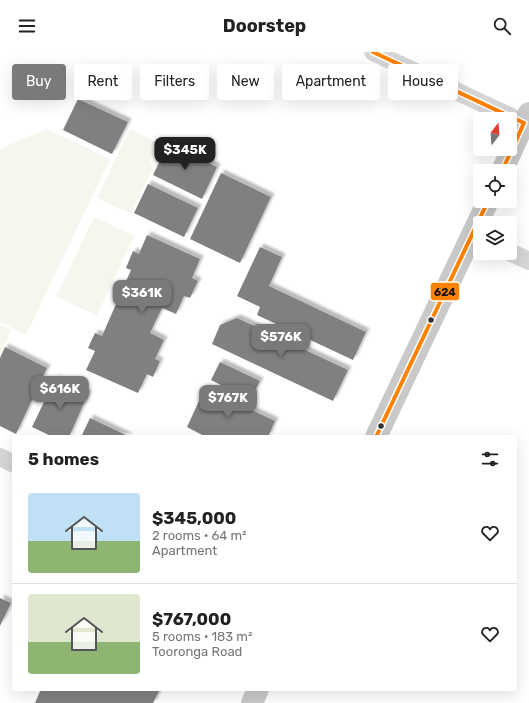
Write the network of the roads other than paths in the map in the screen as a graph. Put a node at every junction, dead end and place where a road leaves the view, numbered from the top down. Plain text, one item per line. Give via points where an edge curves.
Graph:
1 (373, 52) edge
2 (527, 118) edge
3 (505, 164) edge
4 (473, 241) edge
5 (517, 255) edge
6 (529, 261) edge
7 (377, 435) edge
8 (0, 457) edge
9 (12, 463) edge
10 (0, 470) edge
11 (12, 476) edge
12 (257, 691) edge
13 (252, 703) edge

1 - 2 street
2 - 3 main road
4 - 7 main road
5 - 6 street
8 - 9 street
10 - 11 street
12 - 13 main road

